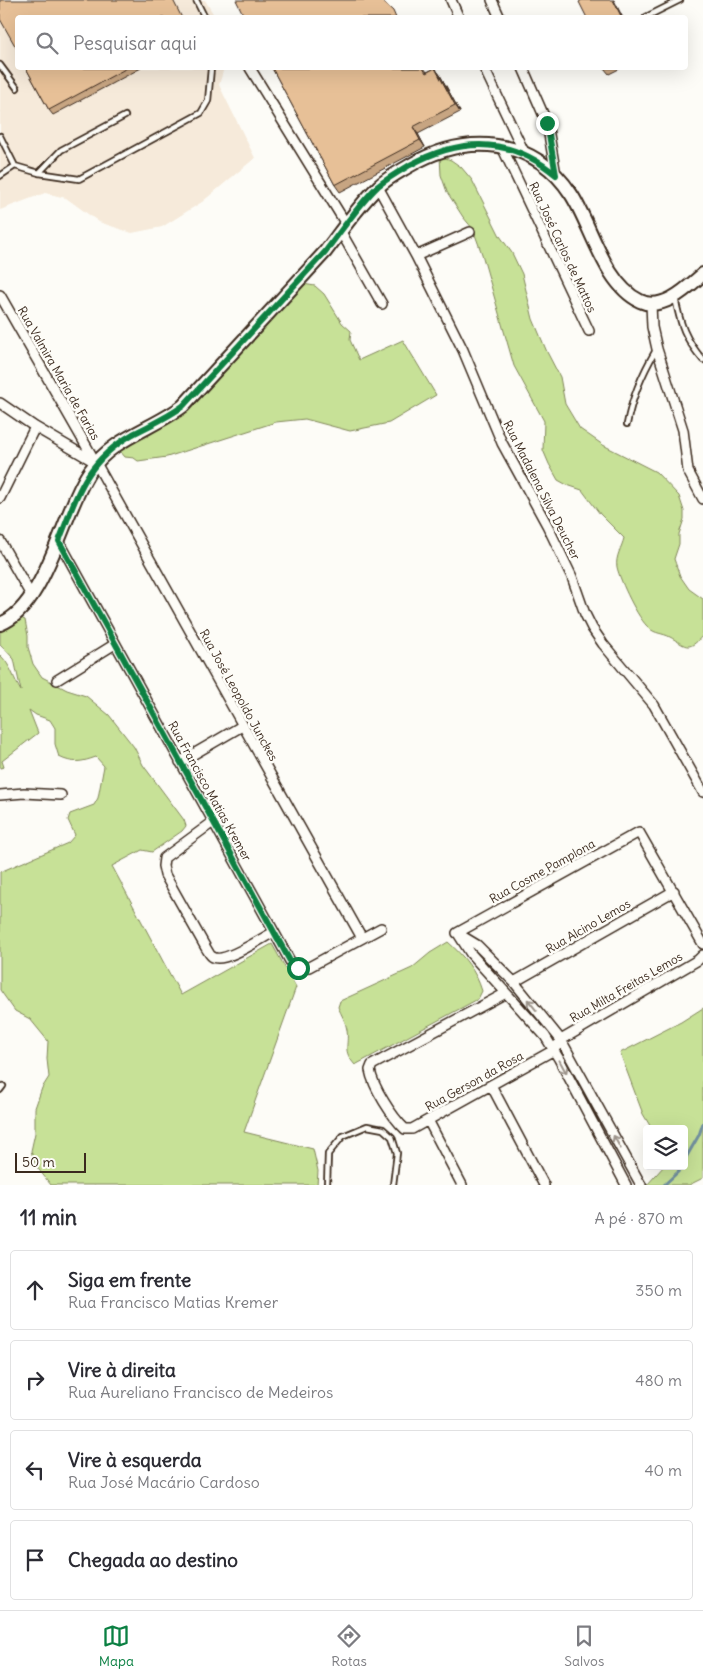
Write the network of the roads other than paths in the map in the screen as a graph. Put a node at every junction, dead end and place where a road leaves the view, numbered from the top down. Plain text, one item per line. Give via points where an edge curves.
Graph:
1 (196, 0) edge
2 (451, 0) edge
3 (492, 0) edge
4 (680, 0) edge
5 (204, 15) edge
6 (458, 15) edge
7 (499, 15) edge
8 (650, 15) edge
9 (0, 65) edge
10 (211, 70) edge
11 (251, 70) edge
12 (485, 70) edge
13 (524, 70) edge
14 (17, 88) dead end
15 (125, 116) dead end
16 (0, 136) edge
17 (502, 147) junction
18 (525, 154) junction
19 (15, 166) junction
20 (39, 174) junction
21 (556, 175) junction
22 (0, 176) edge
23 (378, 187) junction
24 (344, 228) junction
25 (470, 232) dead end
26 (416, 256) junction
27 (703, 274) edge
28 (0, 295) edge
29 (674, 296) junction
30 (382, 304) dead end
31 (651, 304) junction
32 (589, 331) dead end
33 (657, 349) junction
34 (703, 360) edge
35 (0, 403) edge
36 (627, 424) dead end
37 (35, 427) junction
38 (96, 462) junction
39 (0, 498) edge
40 (703, 499) edge
41 (0, 541) edge
42 (59, 541) junction
43 (32, 597) junction
44 (0, 624) edge
45 (115, 644) junction
46 (57, 680) dead end
47 (242, 726) junction
48 (180, 762) junction
49 (703, 792) edge
50 (0, 795) edge
51 (61, 795) dead end
52 (213, 822) junction
53 (674, 892) junction
54 (381, 928) dead end
55 (274, 932) junction
56 (457, 933) junction
57 (362, 938) junction
58 (703, 944) edge
59 (703, 954) edge
60 (514, 982) junction
61 (506, 993) junction
62 (561, 1040) junction
63 (554, 1050) junction
64 (491, 1085) junction
65 (428, 1120) junction
66 (327, 1185) edge
67 (392, 1185) edge
68 (462, 1185) edge
69 (544, 1185) edge
70 (626, 1185) edge
71 (641, 1185) edge

1 - 5 lane
2 - 6 street
3 - 7 street
4 - 8 lane
9 - 14 lane
10 - 20 lane via 208,101 201,113 79,179
11 - 24 street
12 - 18 street
13 - 21 street via 547,123
15 - 20 lane via 61,150
16 - 19 lane
17 - 18 street
17 - 23 street via 478,144 448,148 419,160
17 - 32 street, Rua José Carlos de Mattos
18 - 21 street
19 - 20 lane
19 - 22 lane
21 - 31 street via 572,195 601,256 617,280 634,297
23 - 24 street
23 - 26 street, Rua Madalena Silva Deucher
24 - 30 street
24 - 38 street via 183,406 133,434
25 - 26 street
26 - 49 street, Rua Madalena Silva Deucher via 463,350 507,451 568,568 592,628 654,705
27 - 29 street
28 - 38 street, Rua Valmira Maria de Farias
29 - 31 street
29 - 34 lane via 685,336
31 - 33 street
33 - 36 lane via 633,395
33 - 40 street via 683,430 688,471
35 - 37 street
37 - 38 street
37 - 39 street
38 - 42 street via 80,487
38 - 47 street, Rua José Leopoldo Junckes
41 - 43 street
42 - 43 street
42 - 45 street, Rua Francisco Matias Kremer
43 - 44 street via 18,615
45 - 46 street
45 - 48 street, Rua Francisco Matias Kremer
47 - 48 street
47 - 57 street, Rua José Leopoldo Junckes
48 - 52 street, Rua Francisco Matias Kremer
50 - 51 street
52 - 55 street, Rua Francisco Matias Kremer
52 - 55 street via 164,858 165,876 212,957 229,957
53 - 56 street, Rua Cosme Pamplona via 639,832
53 - 58 street
53 - 60 street, Rua Alcino Lemos
54 - 57 street, Rua Francisco Matias Kremer
55 - 57 street, Rua Francisco Matias Kremer via 290,961 303,969
56 - 60 street via 477,945
56 - 61 street via 470,954
59 - 62 street, Rua Milta Freitas Lemos via 698,960
62 -> 60 street
61 - 63 street
61 - 65 street, Rua Gerson da Rosa via 376,1062 370,1070 393,1116 405,1129 412,1129
62 - 63 street
71 -> 62 street
63 - 64 street, Rua Gerson da Rosa
63 -> 70 street
64 - 65 street, Rua Gerson da Rosa
64 - 69 street
65 - 68 street
66 - 67 lane via 328,1154 343,1136 367,1126 383,1129 392,1137 397,1153

